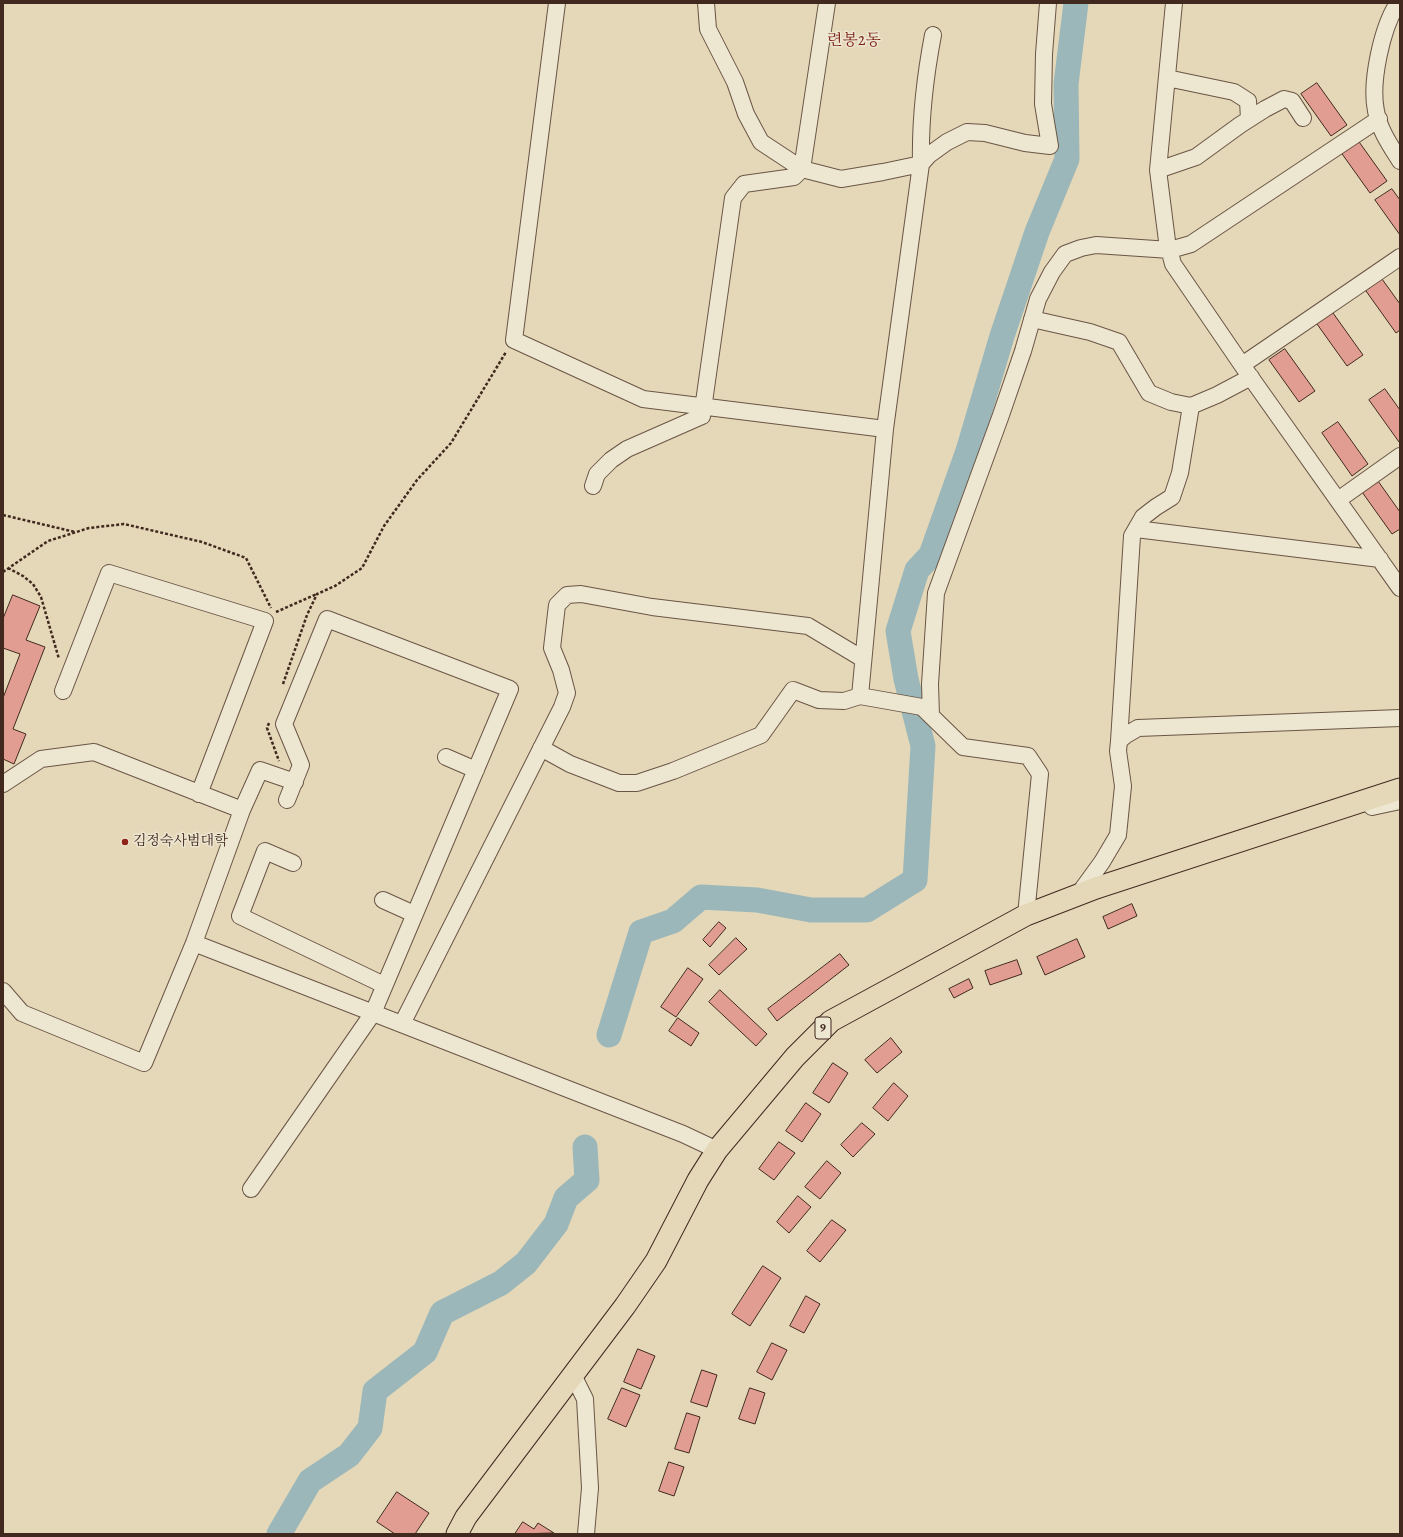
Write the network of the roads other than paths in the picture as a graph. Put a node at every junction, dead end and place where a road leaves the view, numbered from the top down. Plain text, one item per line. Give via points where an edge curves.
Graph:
1 (557, 3) edge
2 (706, 3) edge
3 (827, 3) edge
4 (1048, 3) edge
5 (1174, 3) edge
6 (1398, 3) edge
7 (934, 35) dead end
8 (1167, 78) junction
9 (1303, 118) dead end
10 (1249, 119) junction
11 (1379, 119) junction
12 (1400, 161) edge
13 (921, 164) junction
14 (802, 169) junction
15 (1158, 170) junction
16 (1170, 250) junction
17 (1400, 258) edge
18 (1032, 319) junction
19 (1246, 371) junction
20 (704, 406) junction
21 (1191, 406) junction
22 (885, 430) junction
23 (1400, 456) edge
24 (593, 486) dead end
25 (1338, 500) junction
26 (1136, 529) junction
27 (1380, 560) junction
28 (1400, 588) edge
29 (863, 659) junction
30 (66, 684) road end
31 (860, 696) junction
32 (926, 711) junction
33 (1400, 718) edge
34 (1119, 741) junction
35 (541, 748) junction
36 (446, 757) dead end
37 (476, 770) junction
38 (295, 782) junction
39 (3, 784) edge
40 (1400, 789) edge
41 (199, 794) junction
42 (287, 800) dead end
43 (1400, 801) edge
44 (242, 810) junction
45 (1306, 820) junction
46 (293, 863) dead end
47 (1078, 895) junction
48 (382, 900) dead end
49 (414, 914) junction
50 (1026, 915) junction
51 (194, 943) junction
52 (384, 985) junction
53 (3, 991) edge
54 (373, 1013) junction
55 (402, 1024) junction
56 (717, 1150) junction
57 (251, 1189) dead end
58 (573, 1375) junction
59 (457, 1534) edge
60 (586, 1534) edge

1 - 20 street via 514,340 643,399
2 - 14 street via 708,29 761,142
3 - 14 street
4 - 13 street via 1043,104 1050,146 985,133 967,132 947,142
5 - 8 street
6 - 11 street via 1383,37 1374,78
7 - 13 street via 926,72
8 - 10 street via 1234,92 1248,101
8 - 15 street
9 - 10 street via 1292,101 1284,99
10 - 15 street via 1196,157
11 - 12 street via 1384,134
11 - 16 street via 1191,244
13 - 14 street via 841,179
13 - 22 street
14 - 20 street via 794,177 744,184 733,198
15 - 16 street
16 - 18 street via 1096,245 1065,254 1038,299
16 - 19 street via 1173,264
17 - 19 street
18 - 21 street via 1090,332 1119,342 1149,393
18 - 32 street via 1001,415 936,593
19 - 21 street via 1217,395
19 - 25 street
20 - 22 street
20 - 24 street via 702,416 627,449 611,460 597,474
21 - 26 street via 1180,473 1172,497 1143,517
22 - 29 street
23 - 25 street
25 - 27 street
26 - 27 street
26 - 34 street via 1132,536
27 - 28 street
29 - 31 street
29 - 35 street via 808,626 659,608 581,594 567,595 557,605 552,648 567,693
30 - 41 street via 109,573 266,621
31 - 32 street
31 - 35 street via 844,701 819,700 794,690 761,735 637,783 619,783 570,764
32 - 50 street via 963,747 1028,756 1040,774
33 - 34 street via 1138,728
34 - 47 street via 1122,786 1118,836
35 - 55 street
36 - 37 street
37 - 38 street via 510,689 327,619 284,724 301,765
37 - 49 street
38 - 42 street
38 - 44 street via 260,770
39 - 41 street via 41,759 94,752
40 - 45 main road, 9
41 - 44 street
43 - 45 street
44 - 51 street
45 - 47 main road, 9
46 - 52 street via 265,851 240,916
47 - 50 main road, 9
48 - 49 street
49 - 52 street
50 - 56 main road, 9 via 831,1021 795,1057
51 - 53 street via 144,1063 22,1013
51 - 54 street
52 - 54 street
54 - 55 street
54 - 57 street
55 - 56 street via 683,1134
56 - 58 main road, 9 via 698,1180 656,1261
58 - 59 main road, 9 via 466,1517
58 - 60 street via 584,1399 590,1488

